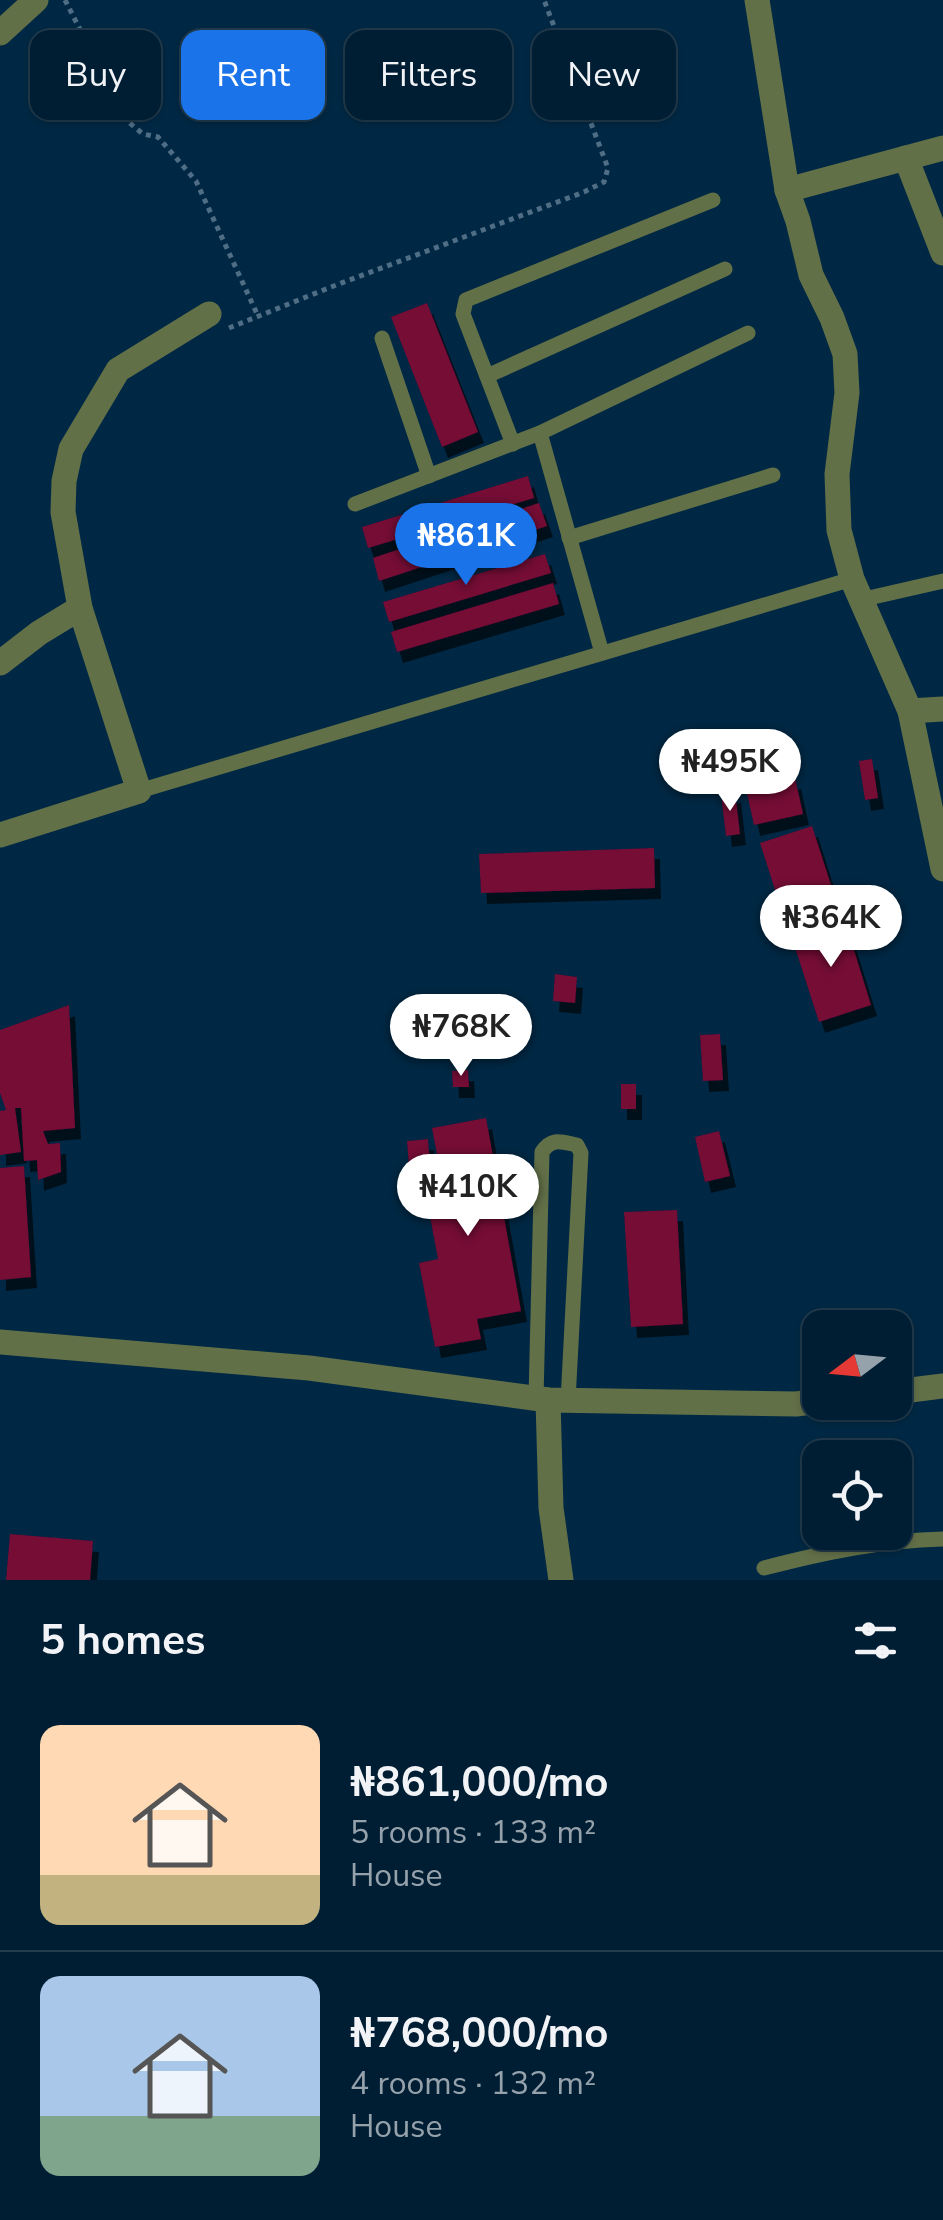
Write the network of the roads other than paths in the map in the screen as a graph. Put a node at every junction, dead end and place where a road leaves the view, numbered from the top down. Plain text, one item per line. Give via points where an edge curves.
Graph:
1 (36, 0) edge
2 (756, 0) edge
3 (0, 33) edge
4 (943, 148) edge
5 (906, 158) junction
6 (787, 190) junction
7 (713, 200) dead end
8 (943, 253) edge
9 (726, 269) dead end
10 (218, 322) road end
11 (748, 333) dead end
12 (382, 338) dead end
13 (486, 376) junction
14 (540, 433) junction
15 (514, 444) junction
16 (774, 475) dead end
17 (428, 476) junction
18 (355, 504) dead end
19 (569, 538) junction
20 (943, 582) edge
21 (856, 589) junction
22 (80, 608) junction
23 (602, 653) junction
24 (0, 663) edge
25 (943, 709) edge
26 (910, 711) junction
27 (140, 791) junction
28 (0, 835) edge
29 (943, 869) edge
30 (0, 1342) edge
31 (943, 1386) edge
32 (912, 1390) edge
33 (551, 1400) junction
34 (802, 1403) edge
35 (943, 1539) edge
36 (764, 1568) dead end
37 (560, 1580) edge

1 - 3 street
2 - 6 street
4 - 5 street
5 - 6 street
5 - 8 street
6 - 21 street via 811,275 845,354 836,474 839,530
7 - 13 lane via 466,300 463,314
9 - 13 lane
10 - 22 street via 118,370 72,449 63,512
11 - 14 lane
12 - 17 lane
13 - 15 lane
14 - 15 lane
14 - 19 lane
15 - 17 lane
16 - 19 lane
17 - 18 lane
19 - 23 lane
20 - 21 lane
21 - 23 lane
21 - 26 street
22 - 24 street
22 - 27 street
23 - 27 lane
25 - 26 street
26 - 29 street
27 - 28 street
30 - 33 street via 309,1368
31 - 32 street
33 - 33 lane via 581,1152 554,1141 542,1152
33 - 34 street
33 - 37 street via 551,1508
35 - 36 lane via 839,1549

